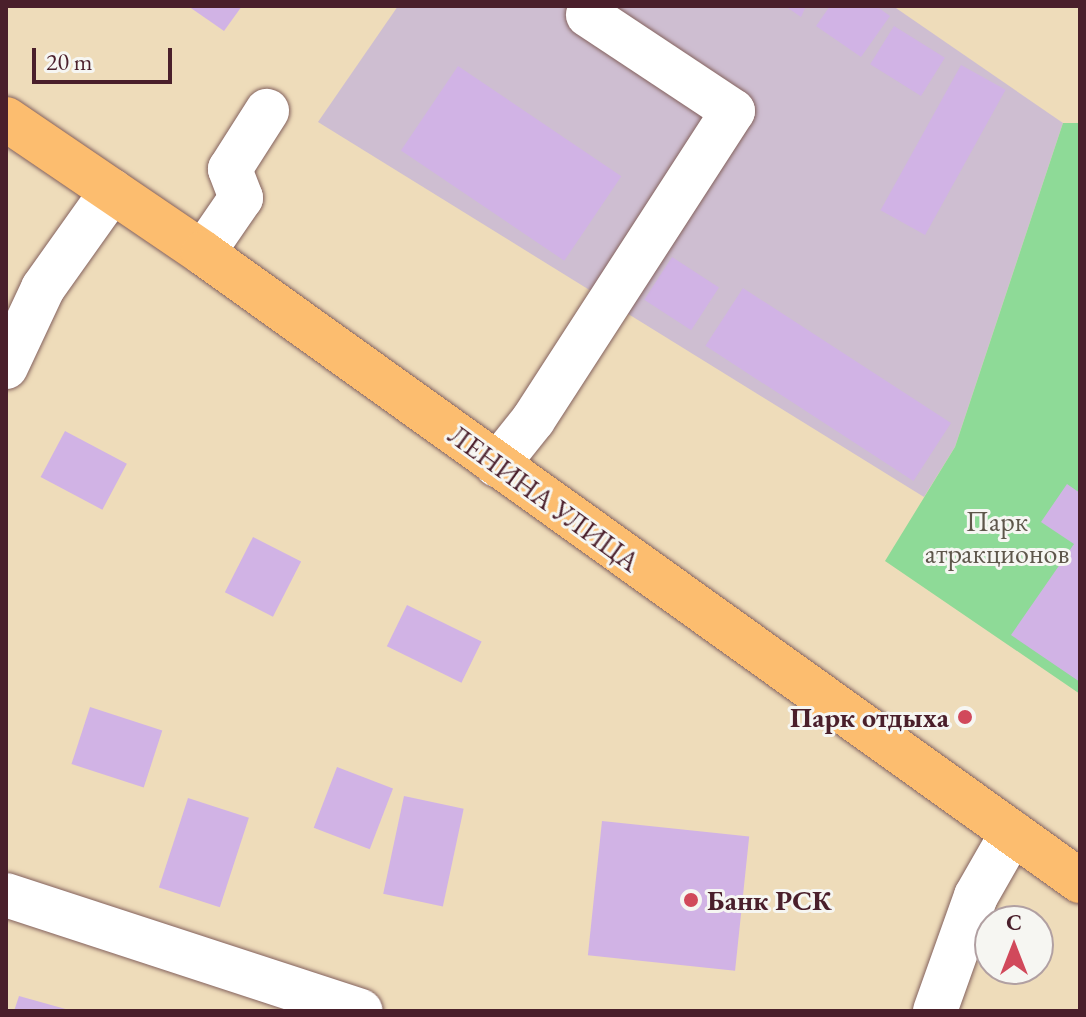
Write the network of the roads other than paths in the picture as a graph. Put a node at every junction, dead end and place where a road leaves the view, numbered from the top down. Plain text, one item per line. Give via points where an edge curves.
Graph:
1 (588, 15) dead end
2 (267, 111) dead end
3 (6, 119) edge
4 (112, 191) junction
5 (203, 253) junction
6 (6, 367) edge
7 (497, 465) junction
8 (1012, 833) junction
9 (1080, 881) edge
10 (6, 895) edge
11 (360, 1011) edge
12 (935, 1011) edge

1 - 7 street via 733,111 533,420
2 - 5 street via 230,169 241,198
3 - 4 main road, ЛЕНИНА УЛИЦА
4 - 5 main road, ЛЕНИНА УЛИЦА
4 - 6 street via 43,288
5 - 7 main road, ЛЕНИНА УЛИЦА
7 - 8 main road, ЛЕНИНА УЛИЦА
8 - 9 main road, ЛЕНИНА УЛИЦА
8 - 12 street via 976,896
10 - 11 street

